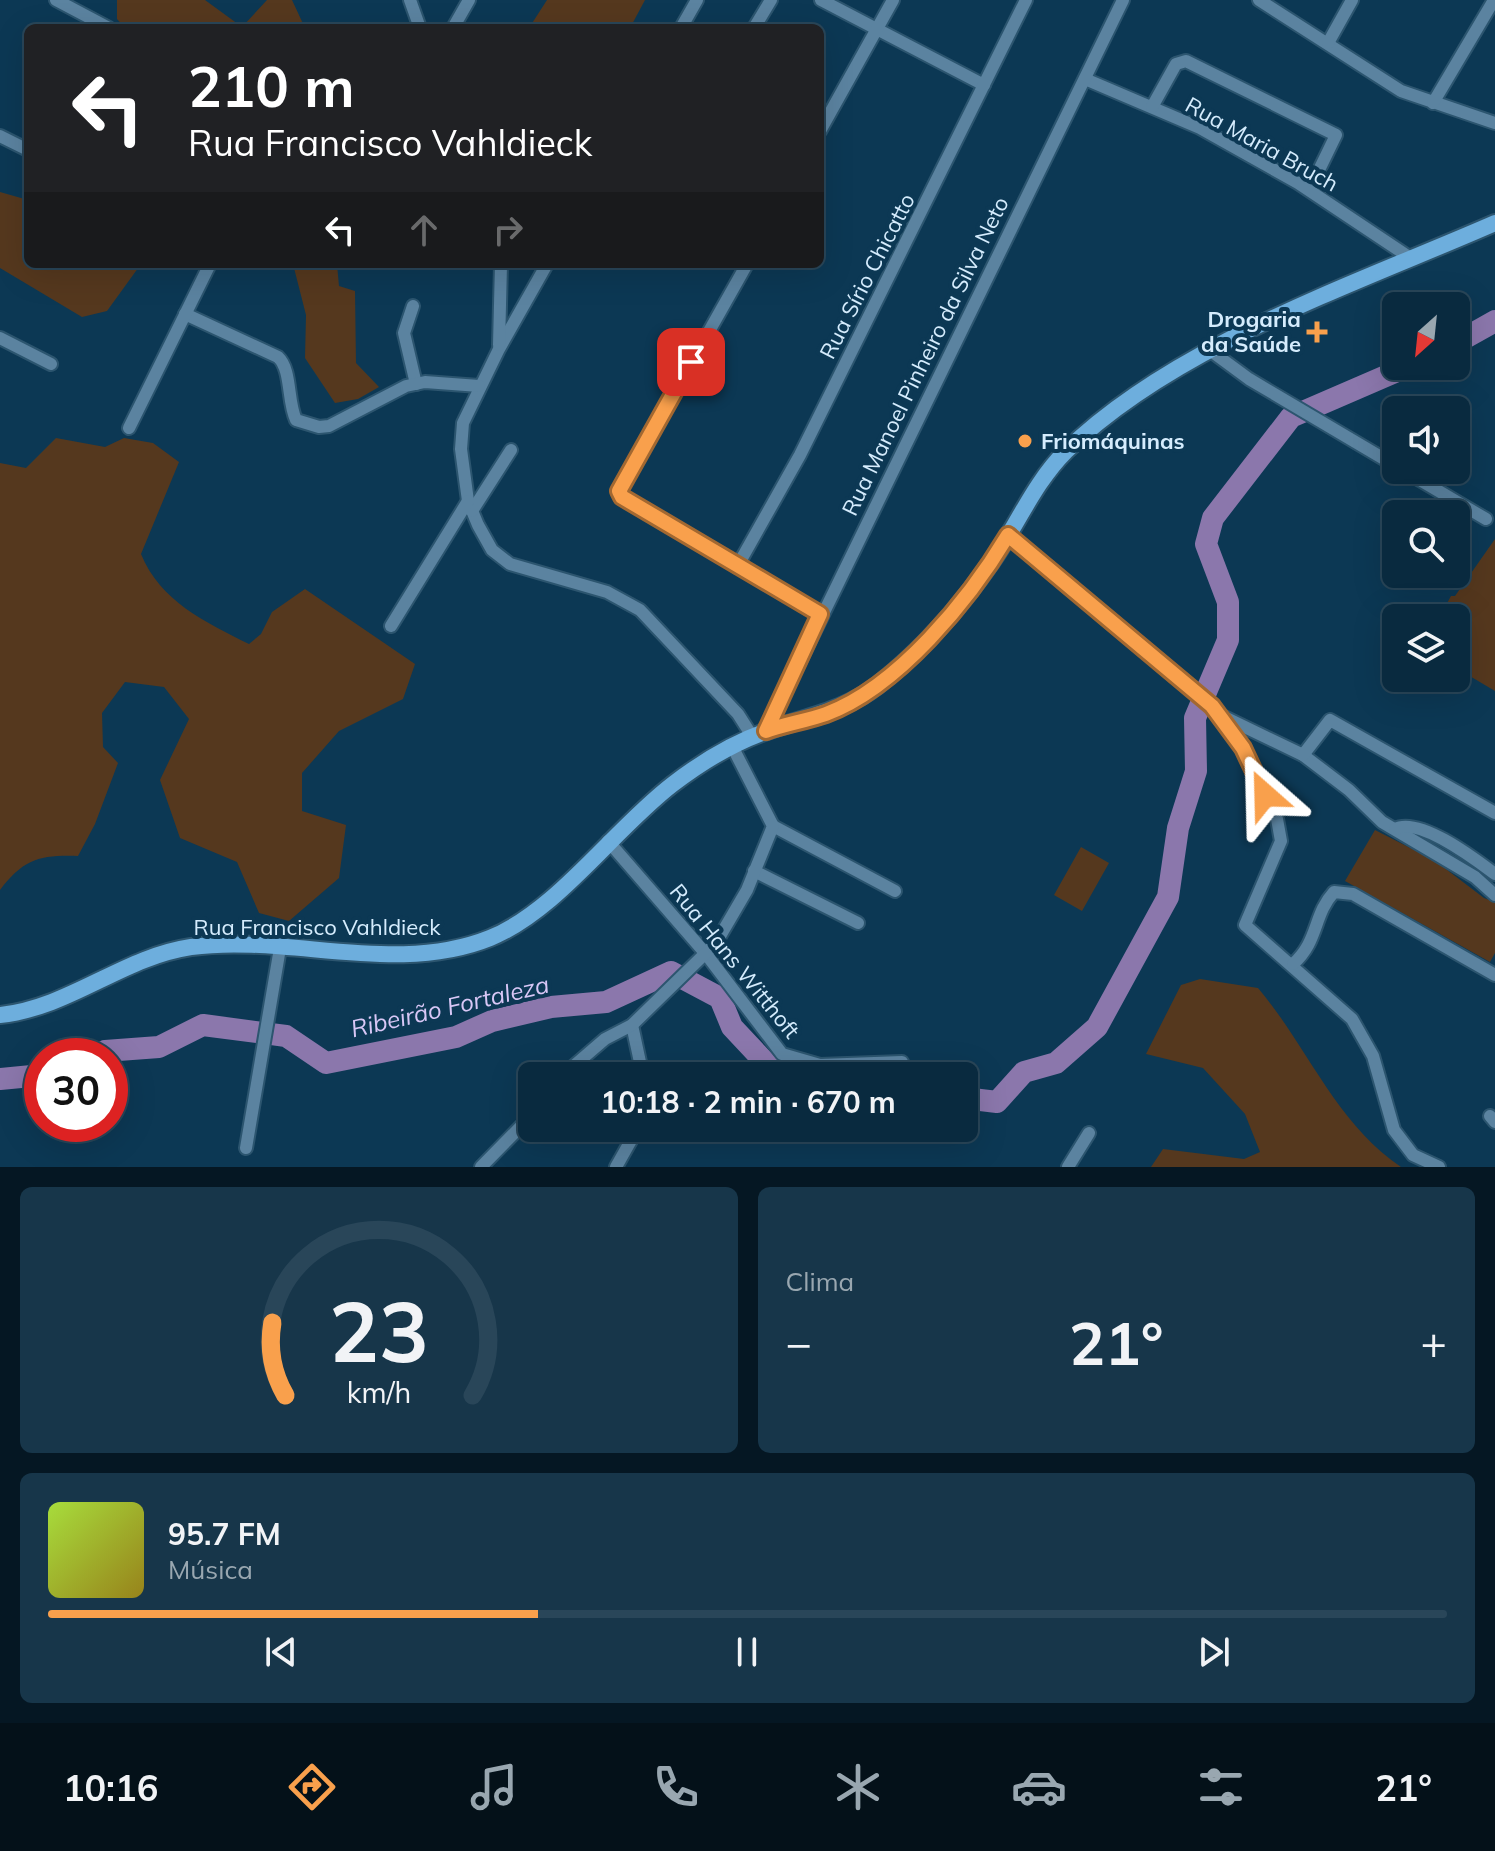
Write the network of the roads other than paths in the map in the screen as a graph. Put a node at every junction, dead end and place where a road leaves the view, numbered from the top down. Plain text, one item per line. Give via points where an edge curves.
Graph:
1 (56, 0) edge
2 (410, 0) edge
3 (469, 0) edge
4 (697, 0) edge
5 (771, 0) edge
6 (821, 0) edge
7 (893, 0) edge
8 (1026, 0) edge
9 (1123, 0) edge
10 (1259, 0) edge
11 (1352, 0) edge
12 (1494, 0) edge
13 (101, 24) edge
14 (419, 24) edge
15 (455, 24) edge
16 (683, 24) edge
17 (756, 24) edge
18 (877, 27) junction
19 (1328, 43) junction
20 (1085, 79) junction
21 (984, 85) junction
22 (1433, 103) junction
23 (1152, 107) junction
24 (1495, 123) edge
25 (824, 124) edge
26 (0, 136) edge
27 (24, 148) edge
28 (1320, 168) dead end
29 (1495, 223) edge
30 (1412, 259) junction
31 (208, 268) edge
32 (501, 268) edge
33 (545, 268) edge
34 (745, 268) edge
35 (413, 306) dead end
36 (185, 314) junction
37 (0, 338) edge
38 (499, 349) junction
39 (1211, 351) junction
40 (51, 364) dead end
41 (416, 384) junction
42 (479, 386) junction
43 (129, 428) dead end
44 (511, 450) dead end
45 (1382, 458) edge
46 (1427, 484) edge
47 (470, 506) junction
48 (1486, 519) dead end
49 (1008, 535) junction
50 (737, 567) junction
51 (820, 614) junction
52 (391, 626) dead end
53 (1216, 710) junction
54 (759, 734) junction
55 (732, 746) junction
56 (1303, 755) junction
57 (1495, 813) edge
58 (773, 826) junction
59 (1395, 829) junction
60 (608, 841) junction
61 (754, 871) junction
62 (1495, 874) edge
63 (895, 891) dead end
64 (1495, 895) edge
65 (858, 923) dead end
66 (280, 948) junction
67 (706, 954) junction
68 (1293, 964) junction
69 (1495, 975) edge
70 (0, 1015) edge
71 (632, 1025) junction
72 (578, 1062) edge
73 (640, 1062) edge
74 (810, 1062) edge
75 (518, 1129) edge
76 (1089, 1133) dead end
77 (630, 1142) edge
78 (246, 1148) dead end
79 (481, 1167) edge
80 (616, 1167) edge
81 (1068, 1167) edge
82 (1439, 1167) edge

1 - 13 street
2 - 14 street
3 - 15 street
4 - 16 street
5 - 17 street
6 - 18 street
7 - 18 street
8 - 21 street, Rua Sírio Chicatto
9 - 20 street, Rua Manoel Pinheiro da Silva Neto
10 - 19 street
11 - 19 street
12 - 22 street
18 - 21 street
18 - 25 street
19 - 22 street via 1401,91
20 - 23 street, Rua Maria Bruch
20 - 51 street, Rua Manoel Pinheiro da Silva Neto
21 - 50 street, Rua Sírio Chicatto via 800,455
22 - 24 street
23 - 28 street via 1176,64 1186,61 1336,135
23 - 30 street, Rua Maria Bruch via 1298,183
26 - 27 street
29 - 30 main road, Rua Francisco Vahldieck
30 - 39 main road, Rua Francisco Vahldieck
31 - 36 street
32 - 38 street
33 - 38 street
34 - 50 street via 619,491
35 - 41 street via 404,333
36 - 41 street via 282,361 290,407 302,423 329,426
36 - 43 street
37 - 40 street
38 - 42 street
39 - 45 street
39 - 49 main road, Rua Francisco Vahldieck via 1136,396 1070,447 1037,485
41 - 42 street
42 - 47 street via 461,431
44 - 47 street
46 - 48 street
47 - 52 street
47 - 54 street via 492,550 510,564 607,592 640,610
49 - 53 street
49 - 54 main road, Rua Francisco Vahldieck via 959,603 875,688 826,714
50 - 51 street
51 - 54 street, Rua Manoel Pinheiro da Silva Neto
53 - 56 street
53 - 68 street via 1243,748 1280,830 1274,862 1245,925
54 - 55 main road, Rua Francisco Vahldieck
55 - 58 street
55 - 60 main road, Rua Francisco Vahldieck via 673,784
56 - 57 street via 1330,720
56 - 59 street
58 - 61 street
58 - 63 street
59 - 62 street via 1409,825 1447,842
59 - 64 street via 1475,877
60 - 66 main road, Rua Francisco Vahldieck via 522,922 491,937 438,951
60 - 67 street, Rua Hans Witthoft
61 - 65 street
61 - 67 street via 731,920
66 - 70 main road, Rua Francisco Vahldieck via 188,948 124,967 45,1004
66 - 78 street
67 - 71 street
67 - 74 street, Rua Hans Witthoft via 782,1054
68 - 69 street via 1308,951 1326,900 1334,892 1353,894
68 - 82 street via 1352,1019 1373,1056 1394,1130 1413,1155
71 - 72 street
71 - 73 street
75 - 79 street
76 - 81 street
77 - 80 street

